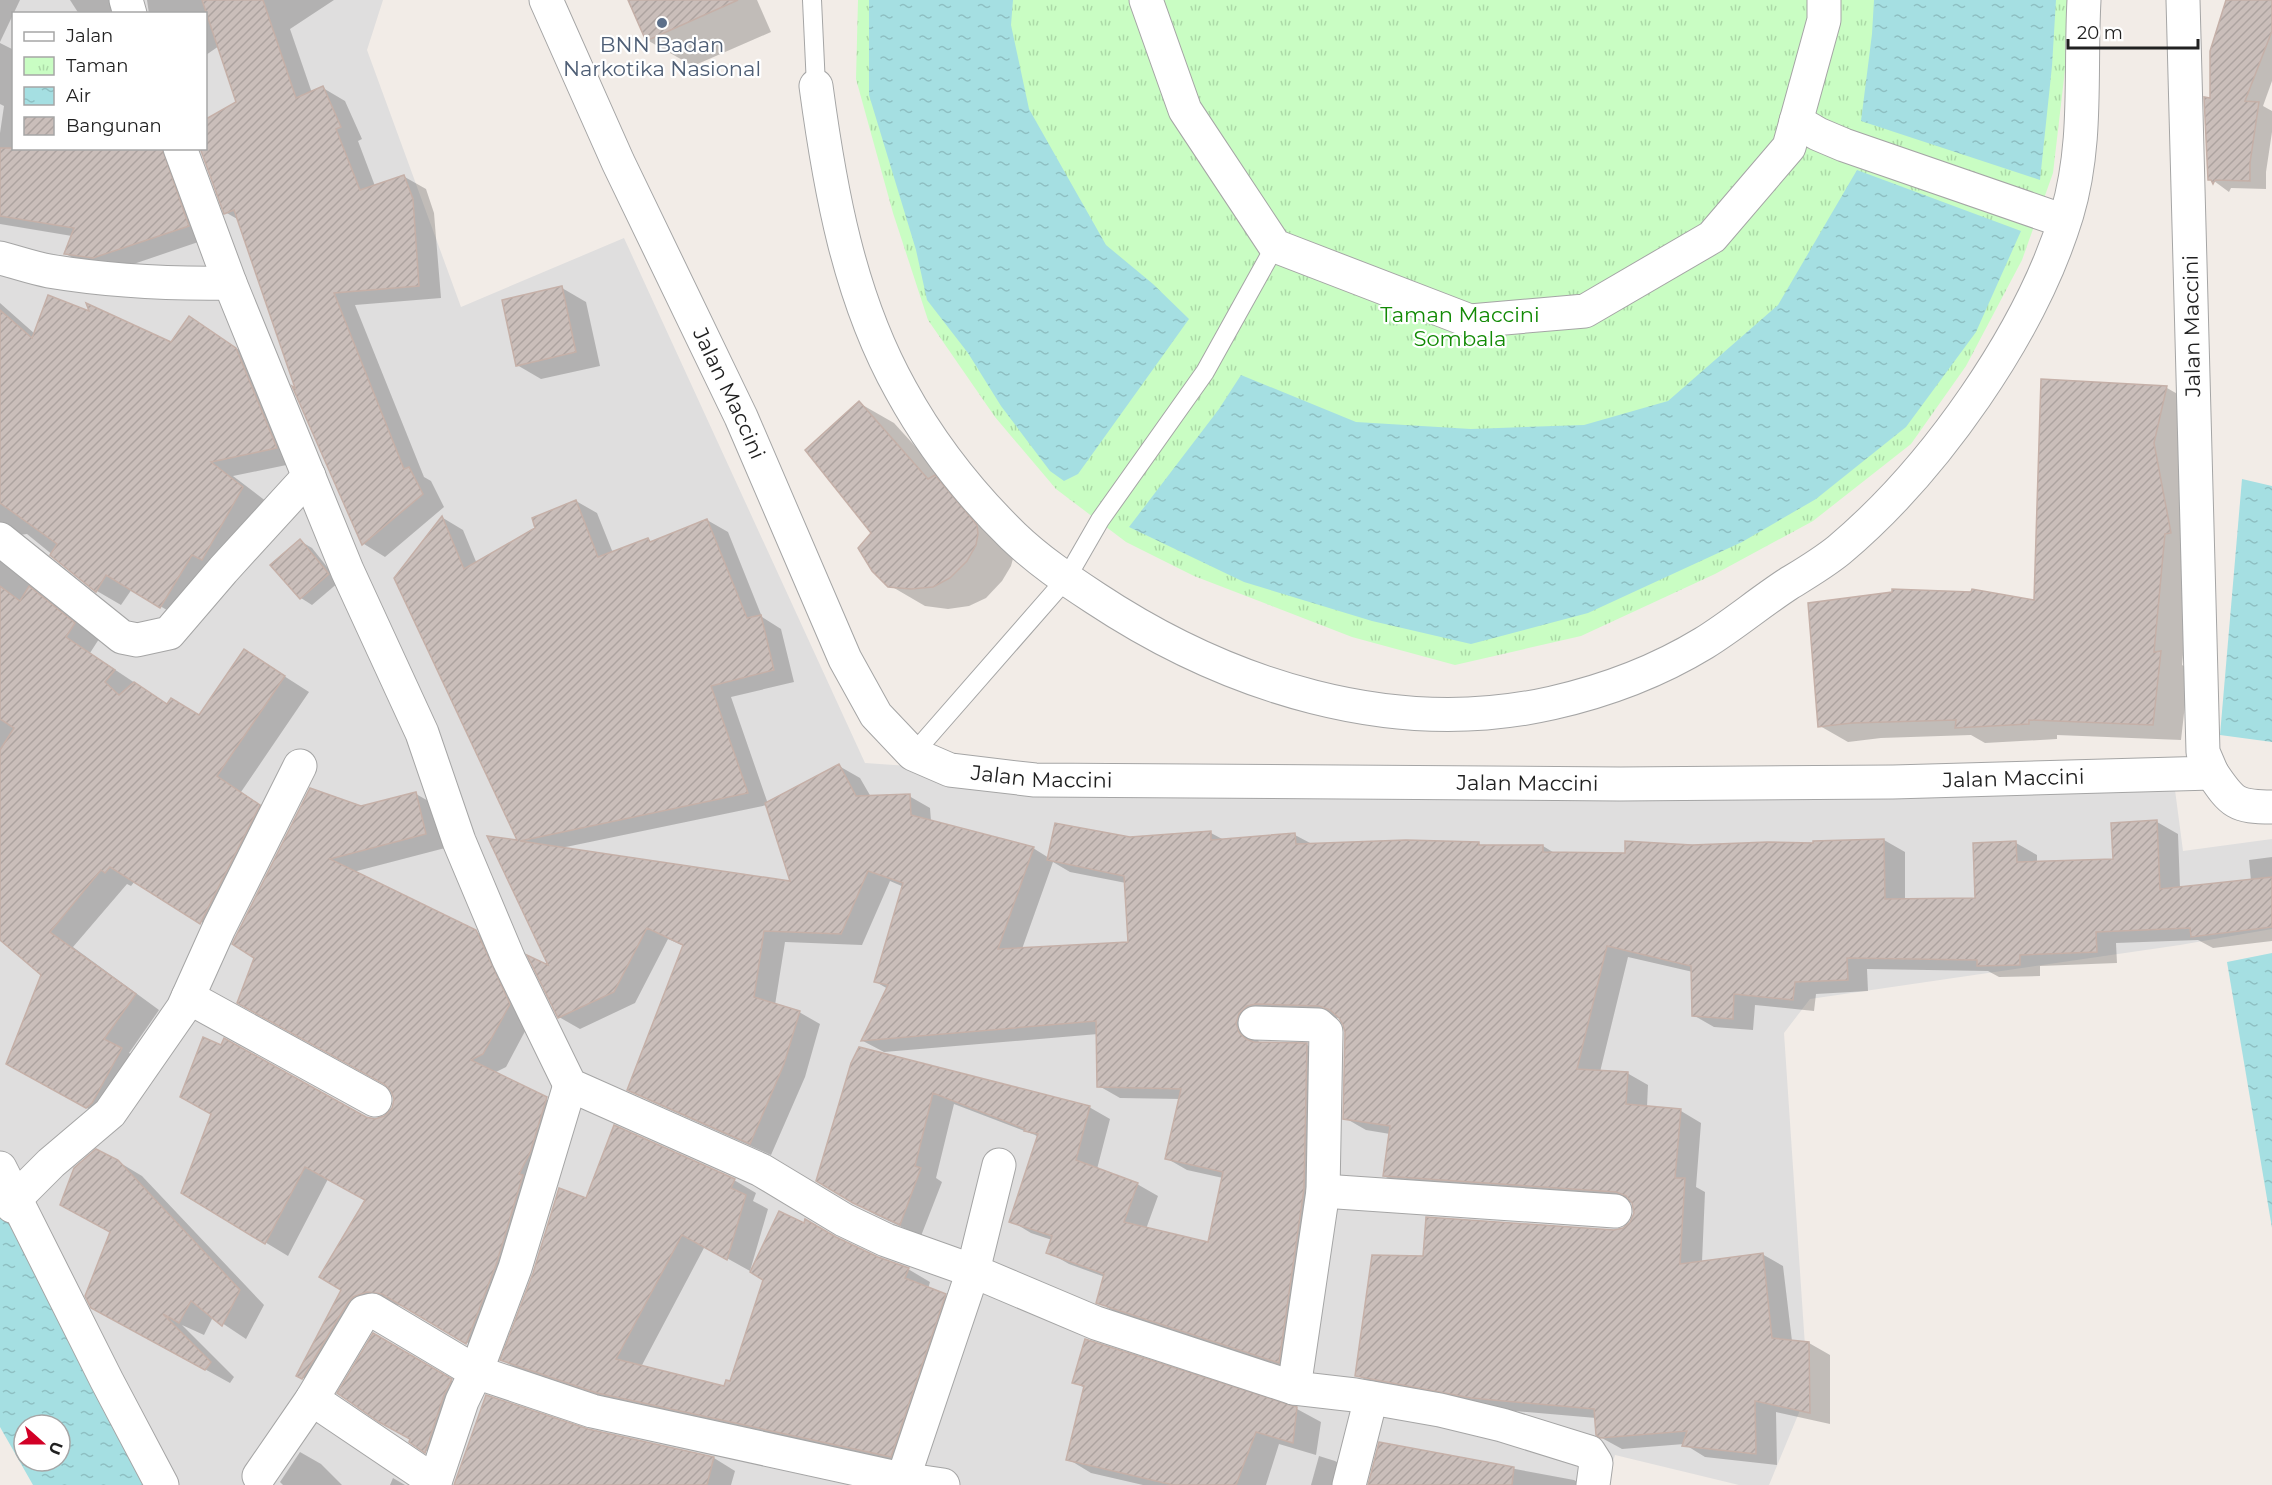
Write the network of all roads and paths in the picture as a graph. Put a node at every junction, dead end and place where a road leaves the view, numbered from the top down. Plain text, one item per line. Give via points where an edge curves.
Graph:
1 (546, 0) edge
2 (812, 0) edge
3 (1146, 0) edge
4 (1824, 0) edge
5 (2084, 0) edge
6 (2183, 0) edge
7 (816, 86) joint
8 (1796, 121) junction
9 (181, 150) edge
10 (2054, 218) junction
11 (1275, 246) junction
12 (0, 258) edge
13 (230, 283) junction
14 (309, 476) junction
15 (0, 539) edge
16 (1066, 579) junction
17 (913, 754) junction
18 (300, 766) dead end
19 (2212, 773) junction
20 (2272, 807) edge
21 (188, 997) junction
22 (1256, 1023) dead end
23 (570, 1085) junction
24 (375, 1100) dead end
25 (999, 1166) dead end
26 (0, 1168) edge
27 (1323, 1191) junction
28 (14, 1202) junction
29 (1615, 1211) dead end
30 (973, 1271) junction
31 (476, 1372) junction
32 (1294, 1388) junction
33 (1371, 1398) junction
34 (312, 1399) junction
35 (259, 1476) dead end
36 (901, 1482) edge
37 (435, 1483) edge
38 (162, 1485) edge
39 (943, 1485) edge
40 (1349, 1485) edge
41 (1593, 1485) edge

1 - 17 street, Jalan Maccini via 618,162 741,417 845,659 876,715
2 - 7 lane
3 - 11 street via 1185,110
4 - 8 street via 1824,20
5 - 10 street via 2083,126 2078,166
6 - 19 street, Jalan Maccini via 2203,752
7 - 16 street via 844,245 867,315 900,389 974,494 1015,538
8 - 10 street via 1844,145
8 - 11 street via 1789,147 1712,237 1585,311 1470,321
9 - 13 street
10 - 16 street via 2052,256 2004,351 1947,433 1890,500 1818,566 1701,645 1635,677 1551,703 1502,711 1397,713 1348,705 1257,680 1217,664 1151,632
11 - 16 lane via 1205,372 1100,520
12 - 13 street via 47,271 106,278 166,284
13 - 14 street
14 - 15 street via 169,633 137,640 122,637
14 - 23 street via 347,570 422,733 459,841 509,960
16 - 17 lane
17 - 19 street, Jalan Maccini via 950,770 1035,780 1620,784 1893,782
18 - 21 street
19 - 20 street via 2237,804
21 - 24 street
21 - 28 street via 110,1113 51,1163
22 - 27 street via 1318,1025 1326,1032
23 - 30 street via 761,1170 844,1220 886,1240
23 - 31 street via 515,1268
25 - 30 street
26 - 28 street
27 - 29 street
27 - 32 street
28 - 38 street
30 - 32 street via 1096,1323
30 - 36 street
31 - 34 street via 372,1310 364,1312
31 - 36 street via 592,1411
31 - 37 street via 462,1401
32 - 33 street
33 - 40 street
33 - 41 street via 1502,1425 1589,1452 1596,1463
34 - 35 street
34 - 37 street
36 - 39 street

